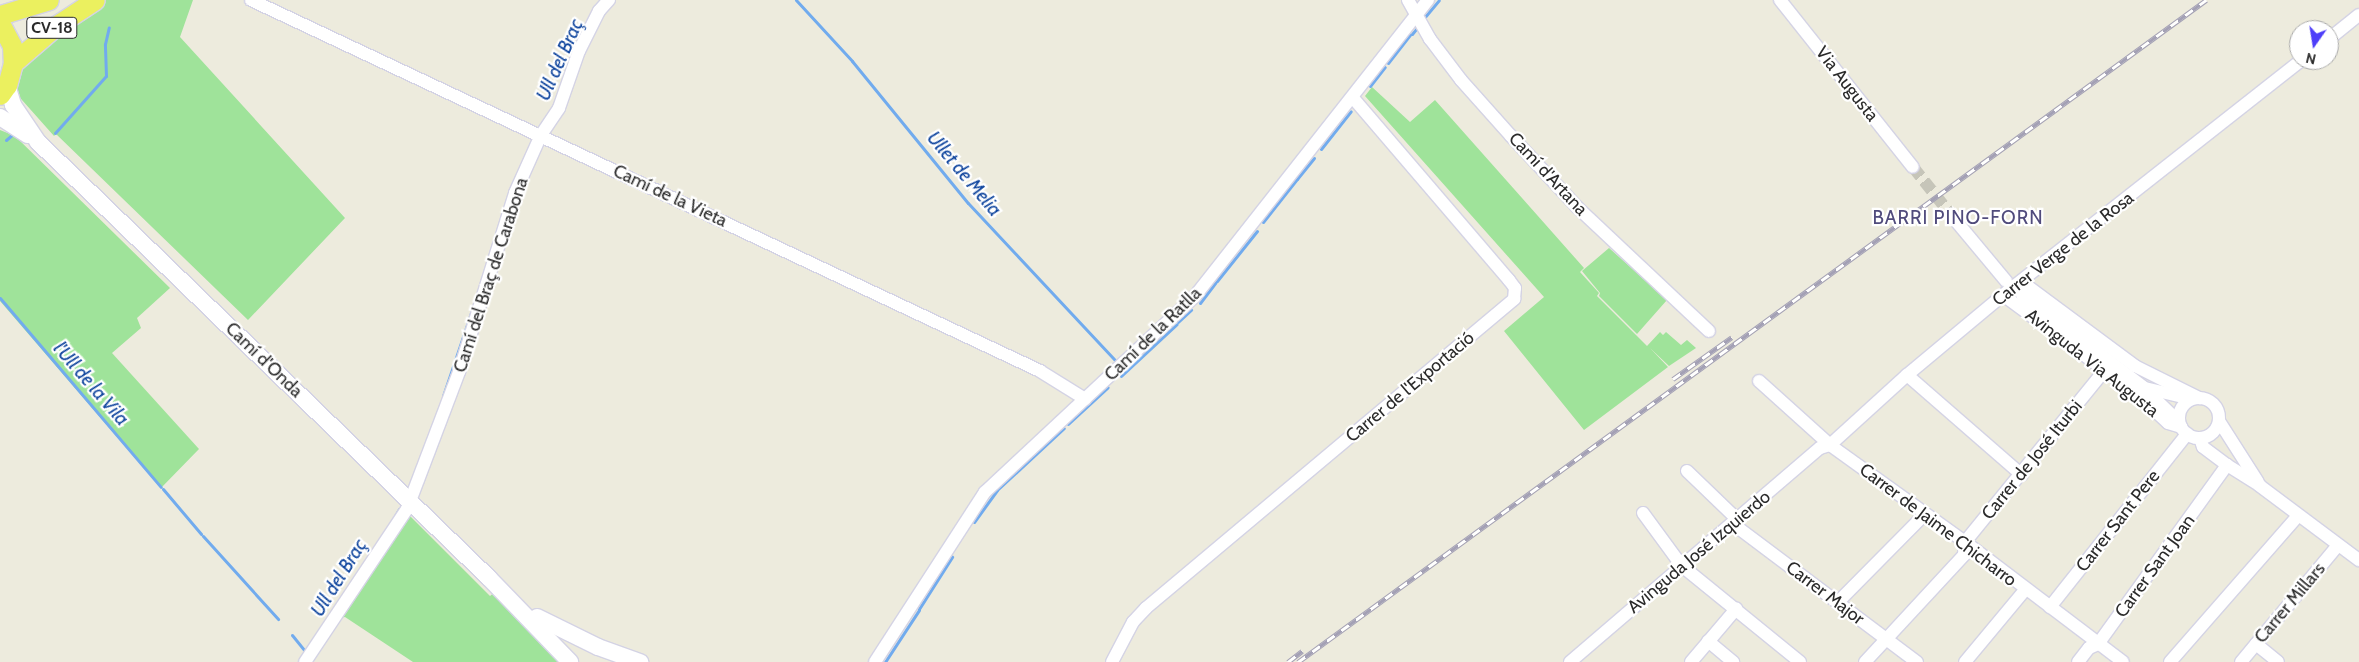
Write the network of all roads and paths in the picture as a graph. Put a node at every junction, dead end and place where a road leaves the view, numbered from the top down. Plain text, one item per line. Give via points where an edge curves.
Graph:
1 (49, 0) edge
2 (96, 0) edge
3 (250, 0) edge
4 (609, 0) edge
5 (1408, 0) edge
6 (1428, 0) edge
7 (1780, 0) edge
8 (1415, 15) junction
9 (2359, 15) edge
10 (0, 16) edge
11 (0, 23) edge
12 (2339, 31) edge
13 (13, 63) junction
14 (2289, 70) edge
15 (4, 90) edge
16 (1352, 98) junction
17 (0, 117) edge
18 (542, 135) junction
19 (38, 142) junction
20 (1913, 167) tunnel mouth
21 (1951, 215) tunnel mouth
22 (2006, 281) dead end
23 (2022, 282) junction
24 (2004, 295) junction
25 (2022, 295) dead end
26 (1709, 331) dead end
27 (2104, 371) junction
28 (1908, 374) junction
29 (1759, 381) dead end
30 (2143, 387) junction
31 (1085, 399) junction
32 (2195, 399) junction
33 (2220, 421) junction
34 (2183, 428) junction
35 (2200, 438) junction
36 (1830, 445) junction
37 (2227, 465) junction
38 (1687, 471) dead end
39 (2022, 475) junction
40 (2260, 486) junction
41 (410, 502) junction
42 (1643, 513) dead end
43 (1925, 514) junction
44 (2298, 516) junction
45 (1735, 522) junction
46 (1965, 542) junction
47 (2338, 545) junction
48 (2359, 560) edge
49 (1682, 566) junction
50 (489, 578) junction
51 (2025, 590) junction
52 (1837, 603) junction
53 (2050, 608) junction
54 (1736, 609) junction
55 (537, 617) junction
56 (1886, 639) junction
57 (1708, 641) junction
58 (2098, 644) junction
59 (2256, 644) junction
60 (1116, 659) edge
61 (305, 662) edge
62 (570, 662) edge
63 (583, 662) edge
64 (640, 662) edge
65 (875, 662) edge
66 (1570, 662) edge
67 (1691, 662) edge
68 (1733, 662) edge
69 (1800, 662) edge
70 (1865, 662) edge
71 (1917, 662) edge
72 (1965, 662) edge
73 (2078, 662) edge
74 (2123, 662) edge
75 (2170, 662) edge
76 (2241, 662) edge
77 (2278, 662) edge

1 - 10 main road, CV-18
2 - 13 main road, CV-18 via 56,25
3 - 18 street, Camí de la Vieta
4 - 18 street, Camí del Braç de Carabona via 599,11 579,51 560,108
5 - 8 street, Camí d'Artana
6 - 8 street, Camí de la Ratlla
7 - 20 street, Via Augusta
8 - 16 street, Camí de la Ratlla
8 - 26 street, Camí d'Artana via 1461,80 1511,136 1578,207
9 - 12 street
11 - 13 main road, CV-18 via 12,46
13 - 15 main road, CV-18
14 - 23 street, Carrer Verge de la Rosa
15 - 19 main road, Camí d'Onda
16 - 31 street, Camí de la Ratlla via 1195,296
16 - 60 street, Carrer de l'Exportació via 1509,280 1515,288 1514,299 1146,608 1133,622
17 - 19 main road, Camí d'Onda
18 - 31 street, Camí de la Vieta via 1040,371
18 - 41 street, Camí del Braç de Carabona via 515,193 459,372
19 - 41 main road, Camí d'Onda
21 - 22 street
23 - 24 street, Carrer Verge de la Rosa
23 - 32 street, Avinguda Via Augusta via 2135,366
24 - 27 street, Avinguda Via Augusta
24 - 28 street, Carrer Verge de la Rosa
25 - 30 street, Avinguda Via Augusta
27 - 34 street, Avinguda Via Augusta via 2168,423
27 - 39 street, Carrer de José Iturbi
28 - 36 street, Carrer Verge de la Rosa
28 - 39 street
29 - 36 street, Carrer de Jaime Chicharro
30 - 32 street, Avinguda Via Augusta
30 - 34 street, Avinguda Via Augusta
31 - 65 street, Camí de la Ratlla via 985,492
32 - 33 street via 2210,401 2218,410
32 - 34 street via 2182,409
33 - 35 street via 2216,430
33 - 40 street
34 - 35 street
34 - 53 street, Carrer Sant Pere
35 - 37 street via 2204,447
36 - 43 street, Carrer de Jaime Chicharro
36 - 45 street, Avinguda José Izquierdo via 1820,448
37 - 40 street
37 - 58 street, Carrer Sant Joan
38 - 45 street, Carrer Major
39 - 46 street, Carrer de José Iturbi
40 - 44 street
41 - 50 main road, Camí d'Onda
41 - 61 street, Camí del Braç de Carabona
42 - 49 street
43 - 46 street, Carrer de Jaime Chicharro
43 - 52 street
44 - 47 street
44 - 75 street
45 - 49 street, Avinguda José Izquierdo
45 - 52 street, Carrer Major
46 - 51 street, Carrer de Jaime Chicharro
46 - 56 street, Carrer de José Iturbi via 1964,555
47 - 48 street
47 - 59 street, Carrer Millars
49 - 54 street
49 - 66 street, Avinguda José Izquierdo
50 - 55 main road
50 - 62 main road
51 - 53 street, Carrer de Jaime Chicharro
51 - 72 street
52 - 56 street, Carrer Major
53 - 58 street, Carrer de Jaime Chicharro
54 - 57 street
54 - 69 street
55 - 63 main road
55 - 64 main road via 598,647
56 - 70 street, Carrer de José Iturbi
56 - 71 street, Carrer Major
57 - 67 street
57 - 68 street
58 - 73 street, Carrer Sant Joan via 2089,648
58 - 74 street, Carrer de Jaime Chicharro
59 - 76 street, Carrer Millars
59 - 77 street

